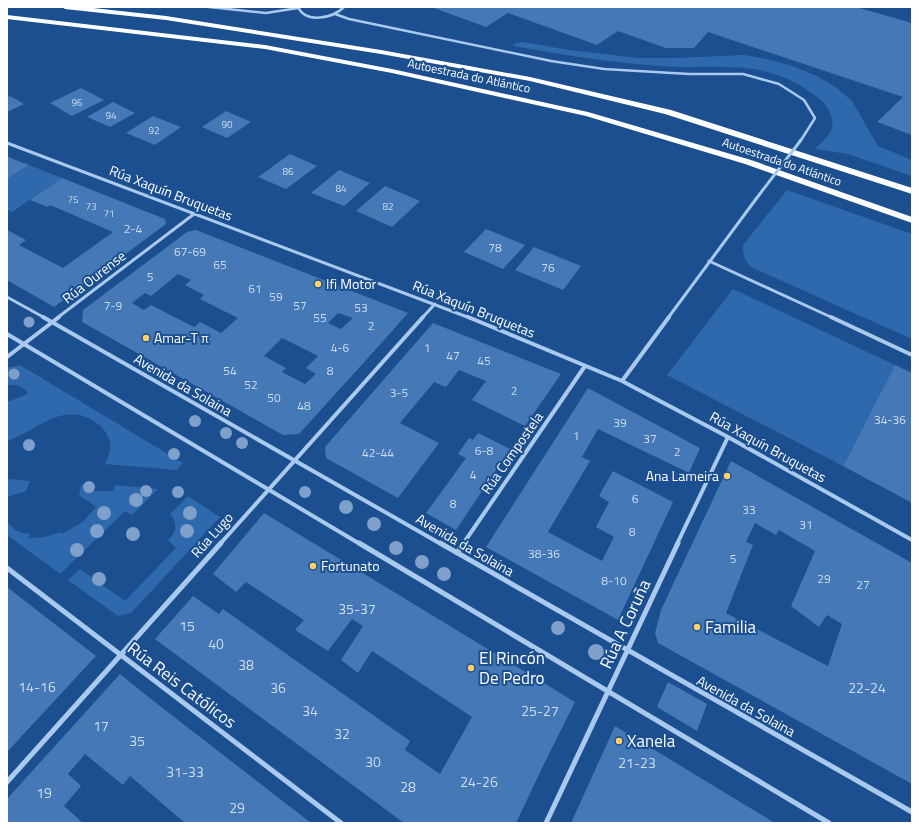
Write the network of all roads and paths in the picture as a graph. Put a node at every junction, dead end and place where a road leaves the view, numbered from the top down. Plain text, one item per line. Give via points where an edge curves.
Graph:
1 (65, 7) edge
2 (209, 7) edge
3 (344, 7) edge
4 (298, 8) edge
5 (335, 14) junction
6 (7, 17) edge
7 (7, 143) edge
8 (912, 191) edge
9 (194, 214) junction
10 (912, 220) edge
11 (709, 261) junction
12 (7, 297) edge
13 (435, 304) junction
14 (52, 323) junction
15 (7, 334) edge
16 (24, 344) junction
17 (912, 355) edge
18 (7, 357) edge
19 (585, 366) junction
20 (622, 380) junction
21 (728, 437) junction
22 (294, 461) junction
23 (269, 490) junction
24 (912, 540) edge
25 (457, 553) junction
26 (7, 568) edge
27 (627, 652) junction
28 (120, 655) junction
29 (608, 693) junction
30 (7, 782) edge
31 (912, 812) edge
32 (341, 823) edge
33 (546, 823) edge
34 (828, 823) edge

1 - 8 highway, Autoestrada do Atlántico via 181,20 530,79 668,112
2 - 4 street via 266,13
3 - 5 street
4 - 5 street via 302,14 310,16
5 - 11 street, bridge via 551,61 604,69 743,74 779,84 804,100 815,118
6 - 10 highway, Autoestrada do Atlántico via 265,47 392,71 581,112 748,162
7 - 9 street, Rúa Xaquín Bruquetas
9 - 13 street, Rúa Xaquín Bruquetas
9 - 14 street, Rúa Ourense
11 - 17 street
11 - 20 street
12 - 14 street, Avenida da Solaina
13 - 19 street, Rúa Xaquín Bruquetas
13 - 22 street, Rúa Lugo
14 - 16 street, Rúa Ourense
14 - 22 street, Avenida da Solaina
15 - 16 street
16 - 18 street, Rúa Ourense
16 - 23 street
19 - 20 street, Rúa Xaquín Bruquetas
19 - 25 street, Rúa Compostela
20 - 21 street, Rúa Xaquín Bruquetas
21 - 24 street, Rúa Xaquín Bruquetas
21 - 27 street, Rúa A Coruña
22 - 23 street, Rúa Lugo
22 - 25 street, Avenida da Solaina
23 - 28 street, Rúa Lugo
23 - 29 street
25 - 27 street, Avenida da Solaina
26 - 28 street, Rúa Reis Católicos
27 - 29 street, Rúa A Coruña
27 - 31 street, Avenida da Solaina
28 - 30 street, Rúa Lugo
28 - 32 street, Rúa Reis Católicos
29 - 33 street, Rúa A Coruña
29 - 34 street

